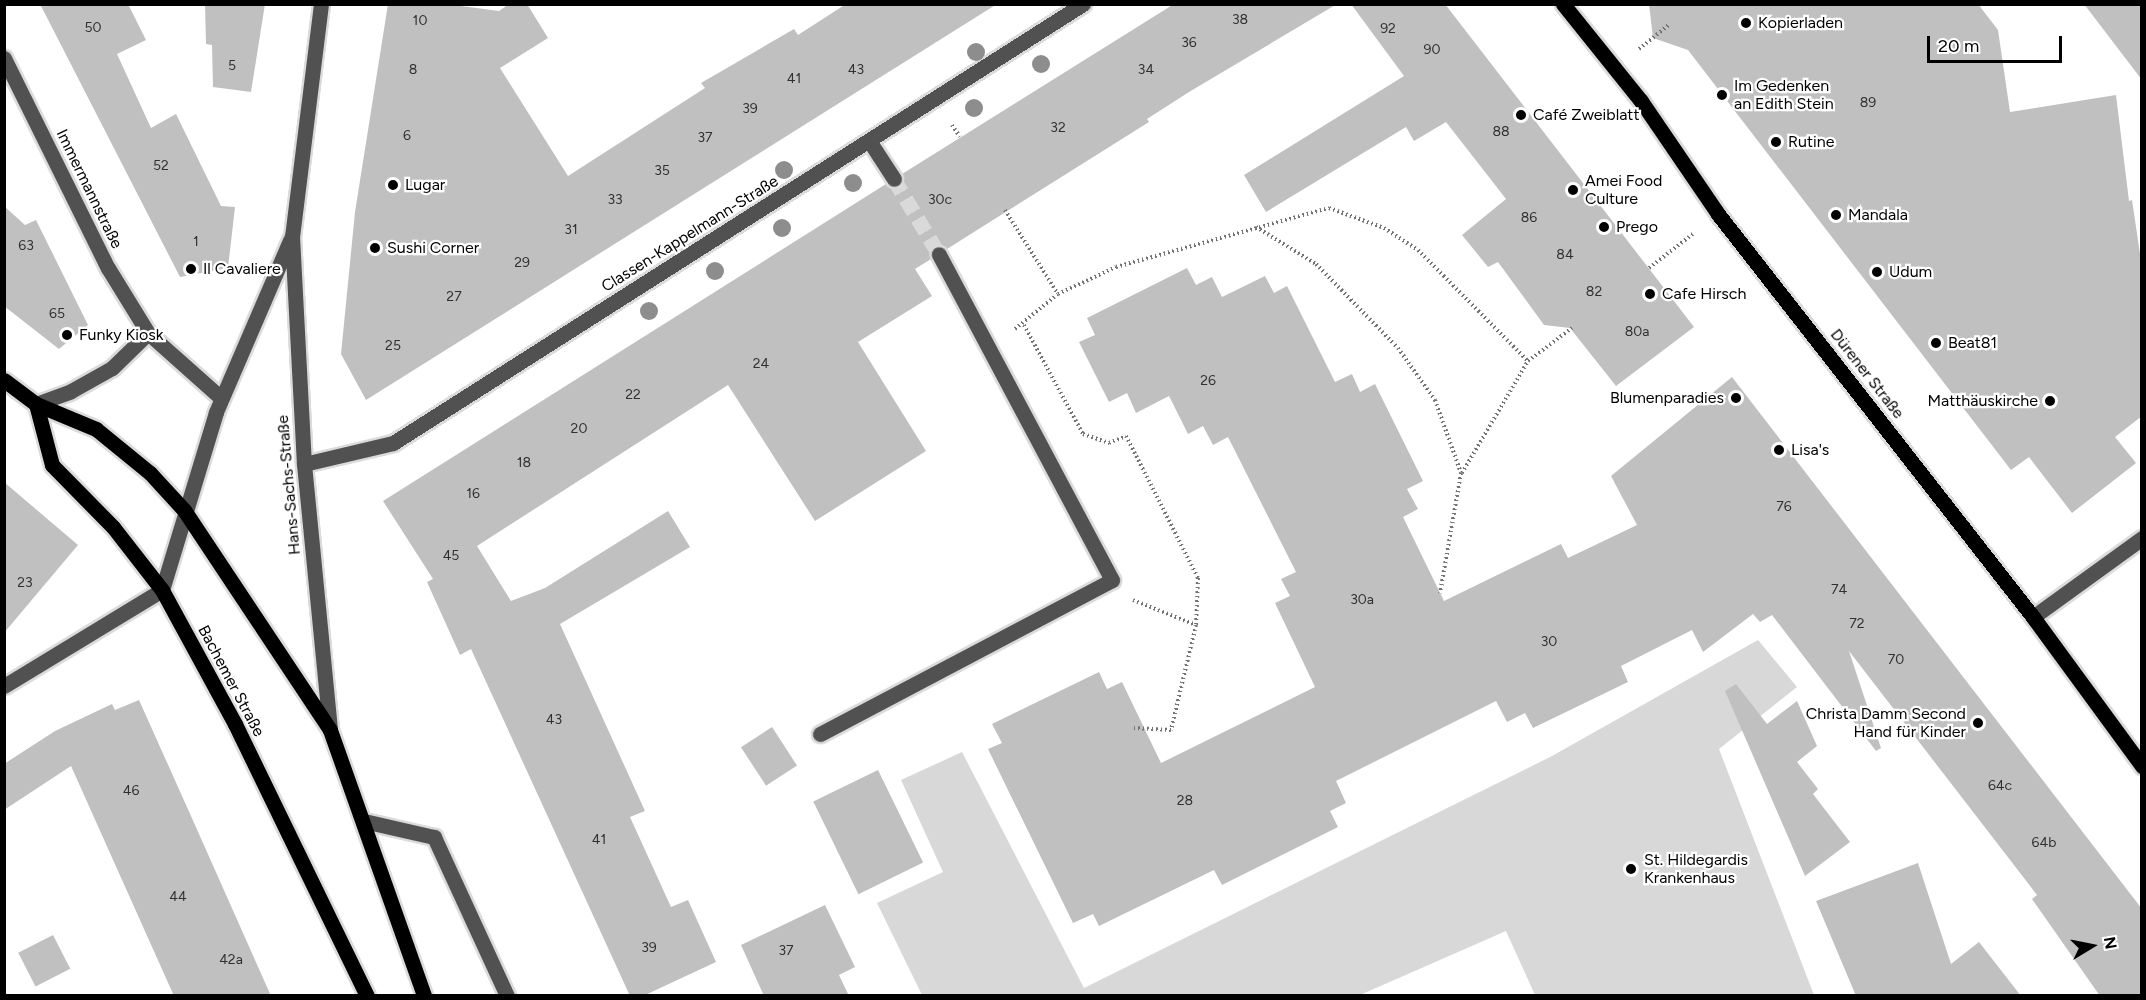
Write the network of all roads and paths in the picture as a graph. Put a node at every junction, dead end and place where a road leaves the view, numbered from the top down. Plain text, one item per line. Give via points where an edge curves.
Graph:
1 (321, 4) edge
2 (1083, 4) edge
3 (1563, 4) edge
4 (1669, 25) dead end
5 (1653, 38) dead end
6 (4, 58) edge
7 (870, 142) junction
8 (894, 179) tunnel mouth
9 (1005, 210) dead end
10 (1718, 214) junction
11 (1256, 227) junction
12 (292, 236) junction
13 (939, 254) tunnel mouth
14 (1649, 268) dead end
15 (1058, 294) junction
16 (1024, 325) junction
17 (1572, 328) dead end
18 (148, 333) junction
19 (986, 341) junction
20 (1528, 361) junction
21 (4, 380) edge
22 (221, 398) junction
23 (36, 404) junction
24 (304, 464) junction
25 (1461, 473) junction
26 (184, 510) junction
27 (2142, 538) edge
28 (1112, 580) junction
29 (162, 590) junction
30 (1440, 593) dead end
31 (2033, 617) junction
32 (1197, 626) junction
33 (4, 686) edge
34 (1134, 728) dead end
35 (330, 730) junction
36 (820, 734) dead end
37 (2142, 766) edge
38 (364, 821) junction
39 (368, 996) edge
40 (424, 996) edge
41 (507, 996) edge

1 - 12 street, Hans-Sachs-Straße
2 - 7 street, Classen-Kappelmann-Straße
3 - 10 main road, Dürener Straße via 1641,101
4 - 5 path
6 - 18 street, Immermannstraße via 108,268
7 - 8 street
7 - 24 street, Classen-Kappelmann-Straße via 393,443
9 - 15 path
10 - 14 path
10 - 31 main road, Dürener Straße
11 - 15 path via 1116,267
11 - 20 path via 1329,208 1384,228 1418,250
11 - 25 path via 1316,264 1398,348 1435,400
12 - 22 street, Hans-Sachs-Straße
12 - 24 street, Hans-Sachs-Straße
13 - 19 street
15 - 16 path
16 - 19 path
16 - 32 path via 1083,434 1109,442 1126,435 1142,460 1198,578
17 - 20 path
18 - 22 street, Immermannstraße
18 - 23 street via 112,368 71,392
19 - 28 street
20 - 25 path
21 - 23 main road
22 - 26 street, Hans-Sachs-Straße
23 - 26 main road via 96,429 150,473
23 - 29 main road, Bachemer Straße via 51,465 113,527
24 - 35 street, Hans-Sachs-Straße
25 - 30 path
26 - 29 street, Hans-Sachs-Straße
26 - 35 main road
27 - 31 street
28 - 32 path via 1120,595
28 - 36 street
29 - 33 street
29 - 39 main road, Bachemer Straße via 235,724
31 - 37 main road, Dürener Straße
32 - 34 path via 1171,730
35 - 38 main road
38 - 40 main road
38 - 41 street via 434,837

